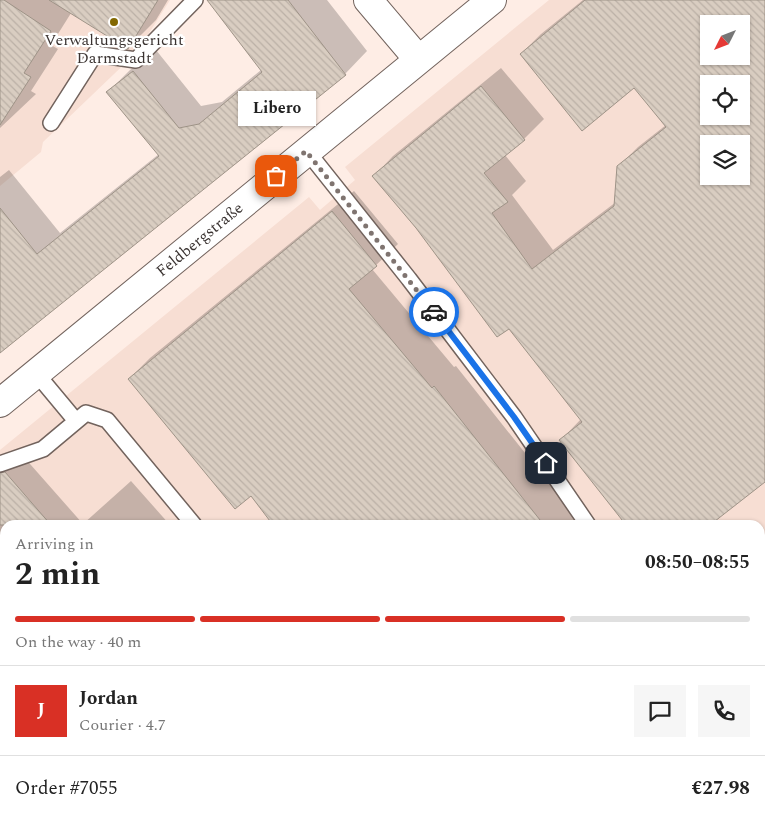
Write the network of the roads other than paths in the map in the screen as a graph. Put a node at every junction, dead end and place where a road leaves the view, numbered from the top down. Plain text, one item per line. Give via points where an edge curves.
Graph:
1 (195, 0) edge
2 (368, 0) edge
3 (492, 0) edge
4 (418, 59) junction
5 (51, 123) dead end
6 (306, 151) junction
7 (36, 373) junction
8 (0, 403) edge
9 (76, 421) junction
10 (0, 464) edge
11 (190, 520) edge
12 (585, 520) edge

1 - 5 lane via 136,60 95,54
2 - 4 street
3 - 4 street, Feldbergstraße
4 - 6 street, Feldbergstraße
6 - 7 street, Feldbergstraße
6 - 12 lane via 514,417
7 - 8 street, Feldbergstraße
7 - 9 lane
9 - 10 lane via 43,448
9 - 11 lane via 86,413 107,420

